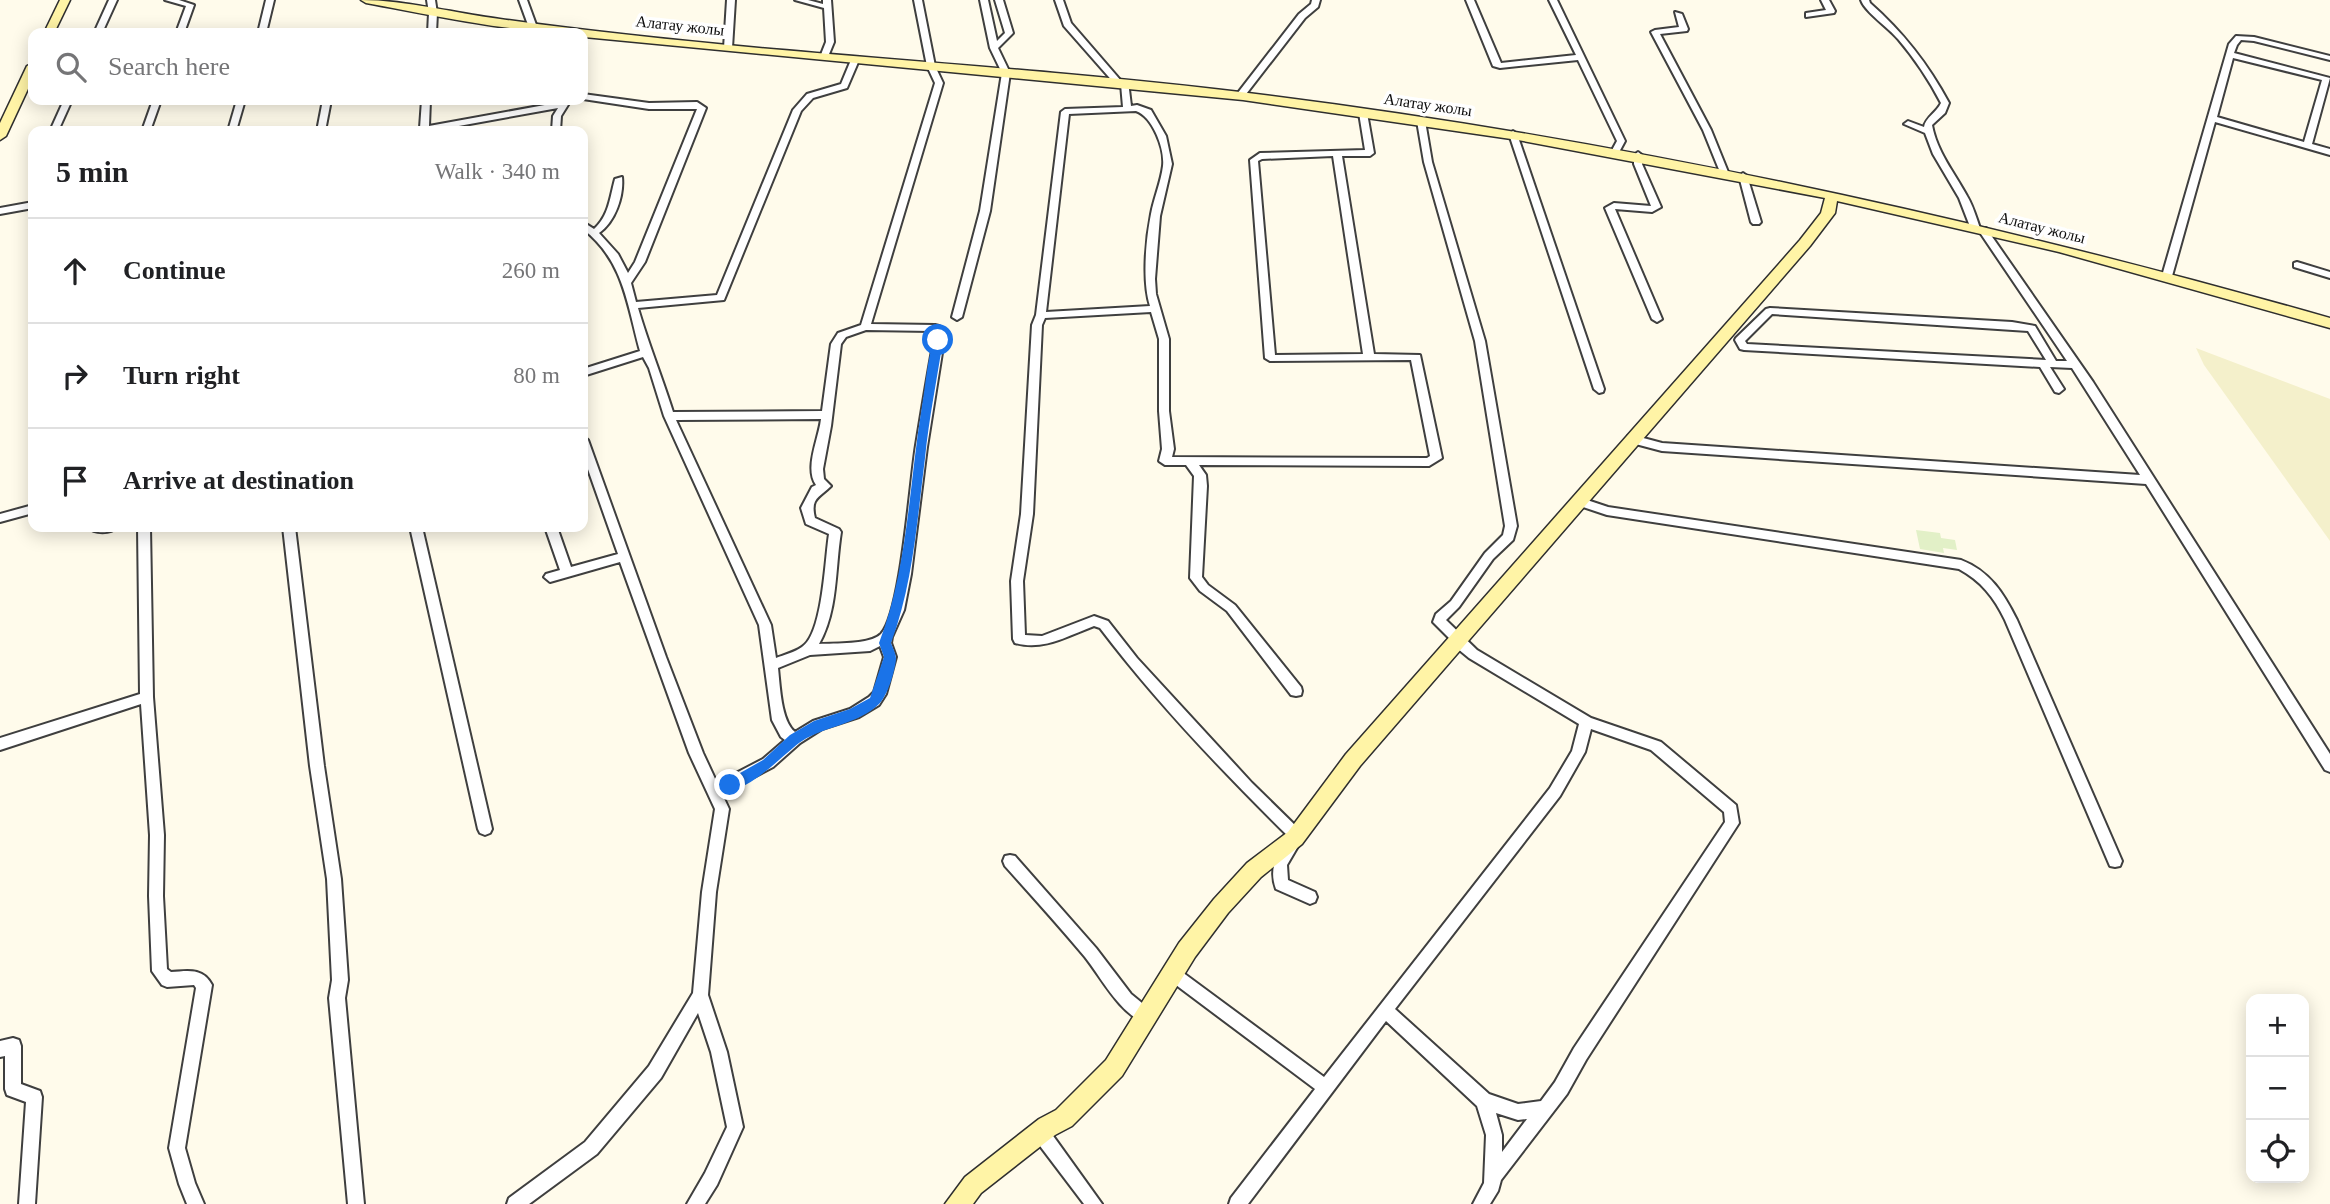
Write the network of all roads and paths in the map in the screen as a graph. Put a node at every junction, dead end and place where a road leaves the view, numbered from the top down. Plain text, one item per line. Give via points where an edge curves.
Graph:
1 (65, 0) edge
2 (113, 0) edge
3 (169, 0) edge
4 (270, 0) edge
5 (366, 0) edge
6 (431, 0) edge
7 (523, 0) edge
8 (731, 0) edge
9 (799, 0) edge
10 (918, 0) edge
11 (984, 0) edge
12 (999, 0) edge
13 (1059, 0) edge
14 (1316, 0) edge
15 (1470, 0) edge
16 (1553, 0) edge
17 (1825, 0) edge
18 (1865, 0) edge
19 (828, 3) edge
20 (433, 13) junction
21 (1678, 14) dead end
22 (1809, 15) dead end
23 (51, 28) edge
24 (100, 28) edge
25 (182, 28) edge
26 (262, 28) edge
27 (432, 28) edge
28 (522, 28) edge
29 (533, 28) edge
30 (588, 35) edge
31 (728, 48) junction
32 (994, 48) junction
33 (2231, 55) junction
34 (824, 57) junction
35 (1582, 58) junction
36 (2330, 58) edge
37 (855, 60) junction
38 (932, 66) junction
39 (1006, 73) junction
40 (28, 77) edge
41 (2328, 79) edge
42 (1117, 82) junction
43 (1240, 96) junction
44 (588, 97) edge
45 (66, 105) edge
46 (155, 105) edge
47 (240, 105) edge
48 (326, 105) edge
49 (425, 105) edge
50 (550, 105) edge
51 (563, 105) edge
52 (1127, 108) junction
53 (1363, 113) junction
54 (2211, 118) junction
55 (1421, 121) junction
56 (1908, 124) dead end
57 (56, 126) edge
58 (148, 126) edge
59 (233, 126) edge
60 (322, 126) edge
61 (423, 126) edge
62 (447, 126) edge
63 (556, 126) edge
64 (1929, 131) junction
65 (1513, 134) junction
66 (0, 136) edge
67 (2307, 146) junction
68 (1615, 152) junction
69 (2330, 152) edge
70 (1338, 153) junction
71 (1638, 155) junction
72 (1724, 172) junction
73 (1743, 176) junction
74 (619, 179) dead end
75 (1832, 195) junction
76 (28, 206) edge
77 (0, 211) edge
78 (1756, 222) dead end
79 (588, 229) edge
80 (1980, 230) junction
81 (594, 233) junction
82 (2297, 265) dead end
83 (2330, 275) edge
84 (2166, 276) junction
85 (626, 283) junction
86 (632, 305) junction
87 (1155, 309) junction
88 (1041, 315) junction
89 (957, 317) dead end
90 (1657, 319) dead end
91 (2330, 324) edge
92 (865, 327) junction
93 (646, 353) junction
94 (1369, 357) junction
95 (2048, 364) junction
96 (2075, 365) junction
97 (588, 371) edge
98 (2059, 389) dead end
99 (1599, 390) dead end
100 (826, 415) junction
101 (669, 416) junction
102 (1632, 439) junction
103 (588, 454) edge
104 (1191, 462) junction
105 (2149, 480) junction
106 (1578, 501) junction
107 (28, 510) edge
108 (0, 518) edge
109 (144, 532) edge
110 (290, 532) edge
111 (417, 532) edge
112 (553, 532) edge
113 (624, 557) junction
114 (567, 572) junction
115 (550, 576) dead end
116 (886, 637) junction
117 (1457, 639) junction
118 (809, 650) junction
119 (772, 665) junction
120 (1296, 691) dead end
121 (146, 696) junction
122 (1586, 722) junction
123 (795, 739) junction
124 (0, 744) edge
125 (2330, 766) edge
126 (714, 791) junction
127 (485, 829) dead end
128 (1297, 836) junction
129 (1010, 861) dead end
130 (2115, 861) dead end
131 (1310, 897) dead end
132 (1173, 974) junction
133 (700, 995) junction
134 (1385, 1010) junction
135 (1148, 1017) junction
136 (0, 1048) edge
137 (1325, 1087) junction
138 (1484, 1101) junction
139 (1545, 1110) junction
140 (1040, 1132) junction
141 (1492, 1178) junction
142 (27, 1204) edge
143 (196, 1204) edge
144 (356, 1204) edge
145 (515, 1204) edge
146 (695, 1204) edge
147 (957, 1204) edge
148 (1094, 1204) edge
149 (1237, 1204) edge
150 (1481, 1204) edge

1 - 23 main road
2 - 24 street
3 - 25 street via 190,5
4 - 26 street
5 - 20 main road, Алатау жолы
6 - 20 street
7 - 29 street
8 - 31 street
9 - 19 street
10 - 38 street
11 - 32 street
12 - 32 street via 1009,33
13 - 42 street via 1067,24
14 - 43 street
15 - 35 street via 1496,64
16 - 35 street
17 - 22 street via 1831,11
18 - 64 street via 1906,41 1945,103 1928,124
19 - 34 street via 830,42
20 - 27 street
20 - 28 main road, Алатау жолы
21 - 72 street via 1684,29 1655,32
30 - 31 main road, Алатау жолы
31 - 34 main road, Алатау жолы
32 - 39 street
33 - 36 street via 2238,38
33 - 41 street
33 - 54 street
34 - 37 main road, Алатау жолы
35 - 68 street via 1621,141
37 - 38 main road, Алатау жолы
37 - 86 street via 844,86 810,96 797,110 720,298
38 - 39 main road, Алатау жолы
38 - 92 street via 939,83
39 - 42 main road, Алатау жолы
39 - 89 street via 985,211
40 - 66 main road
41 - 67 street
42 - 43 main road, Алатау жолы
42 - 52 street
43 - 53 main road, Алатау жолы
44 - 85 street via 702,108 640,262
45 - 57 street
46 - 58 street
47 - 59 street
48 - 60 street
49 - 61 street
50 - 62 street
51 - 63 street
52 - 87 street via 1148,112 1162,136 1168,164 1154,216 1150,279
52 - 88 street via 1065,111
53 - 55 main road, Алатау жолы
53 - 70 street via 1370,153
54 - 67 street
54 - 84 street
55 - 65 main road, Алатау жолы
55 - 117 street via 1428,162 1479,341 1511,526 1510,537 1440,617
56 - 64 street
64 - 80 street via 1937,157
65 - 68 main road, Алатау жолы
65 - 99 street
67 - 69 street
68 - 71 main road, Алатау жолы
70 - 94 street
70 - 94 street via 1254,160 1270,358
71 - 72 main road, Алатау жолы
71 - 90 street via 1656,207 1611,208
72 - 73 main road, Алатау жолы
73 - 75 main road, Алатау жолы
73 - 78 street
74 - 81 street via 610,218
75 - 80 main road, Алатау жолы
75 - 102 main road via 1828,213 1805,243
76 - 77 street
79 - 81 street
80 - 84 main road, Алатау жолы
80 - 96 street
81 - 85 street via 616,257
82 - 83 street
84 - 91 main road, Алатау жолы
85 - 86 street
86 - 93 street
87 - 88 street
87 - 104 street via 1164,339 1165,461
88 - 128 street via 1027,514 1017,581 1019,639 1042,640 1094,621 1104,624 1133,662
92 - 100 street via 842,335 835,344
92 - 116 street via 936,328 940,334 905,574 898,610
93 - 97 street
93 - 101 street
94 - 104 street via 1416,357 1436,458 1429,462
95 - 95 street via 1744,347 1740,340 1770,311 2011,325 2031,328
95 - 96 street
95 - 98 street
96 - 105 street
100 - 101 street
100 - 118 street via 817,469 825,486 816,490 807,508 810,520 835,532 827,601 819,636
101 - 119 street via 765,625
102 - 105 street via 1662,447
102 - 106 main road
103 - 113 street
104 - 120 street via 1201,486 1196,578 1231,608
105 - 125 street
106 - 117 main road
106 - 130 street via 1607,511 1961,565 1982,576 2006,608
107 - 108 street
109 - 121 street
110 - 144 street via 334,879 337,998
111 - 127 street
112 - 114 street
113 - 114 street
113 - 126 street via 694,749
114 - 115 street
116 - 118 street via 870,646
116 - 123 street via 890,657 874,701
117 - 122 street via 1472,654
117 - 128 main road via 1353,760
118 - 119 street
119 - 123 street via 779,720
121 - 124 street
121 - 143 street via 157,835 160,971 167,980 197,978 204,985 177,1148
122 - 134 street via 1578,752 1555,792
122 - 139 street via 1656,746 1731,808 1732,823
123 - 126 street via 768,764
126 - 133 street via 722,809
128 - 131 street via 1280,864 1281,884
128 - 132 main road via 1254,870 1221,906
129 - 135 street via 1126,999
132 - 135 main road
132 - 137 street
133 - 145 street via 654,1072 592,1148
133 - 146 street via 719,1052 735,1128
134 - 137 street
134 - 138 street
135 - 140 main road via 1114,1068 1064,1118
136 - 142 street via 13,1046 13,1089 34,1097
137 - 149 street
138 - 139 street via 1518,1112
138 - 141 street via 1494,1135
139 - 141 street
140 - 147 main road via 973,1185
140 - 148 street
141 - 150 street

